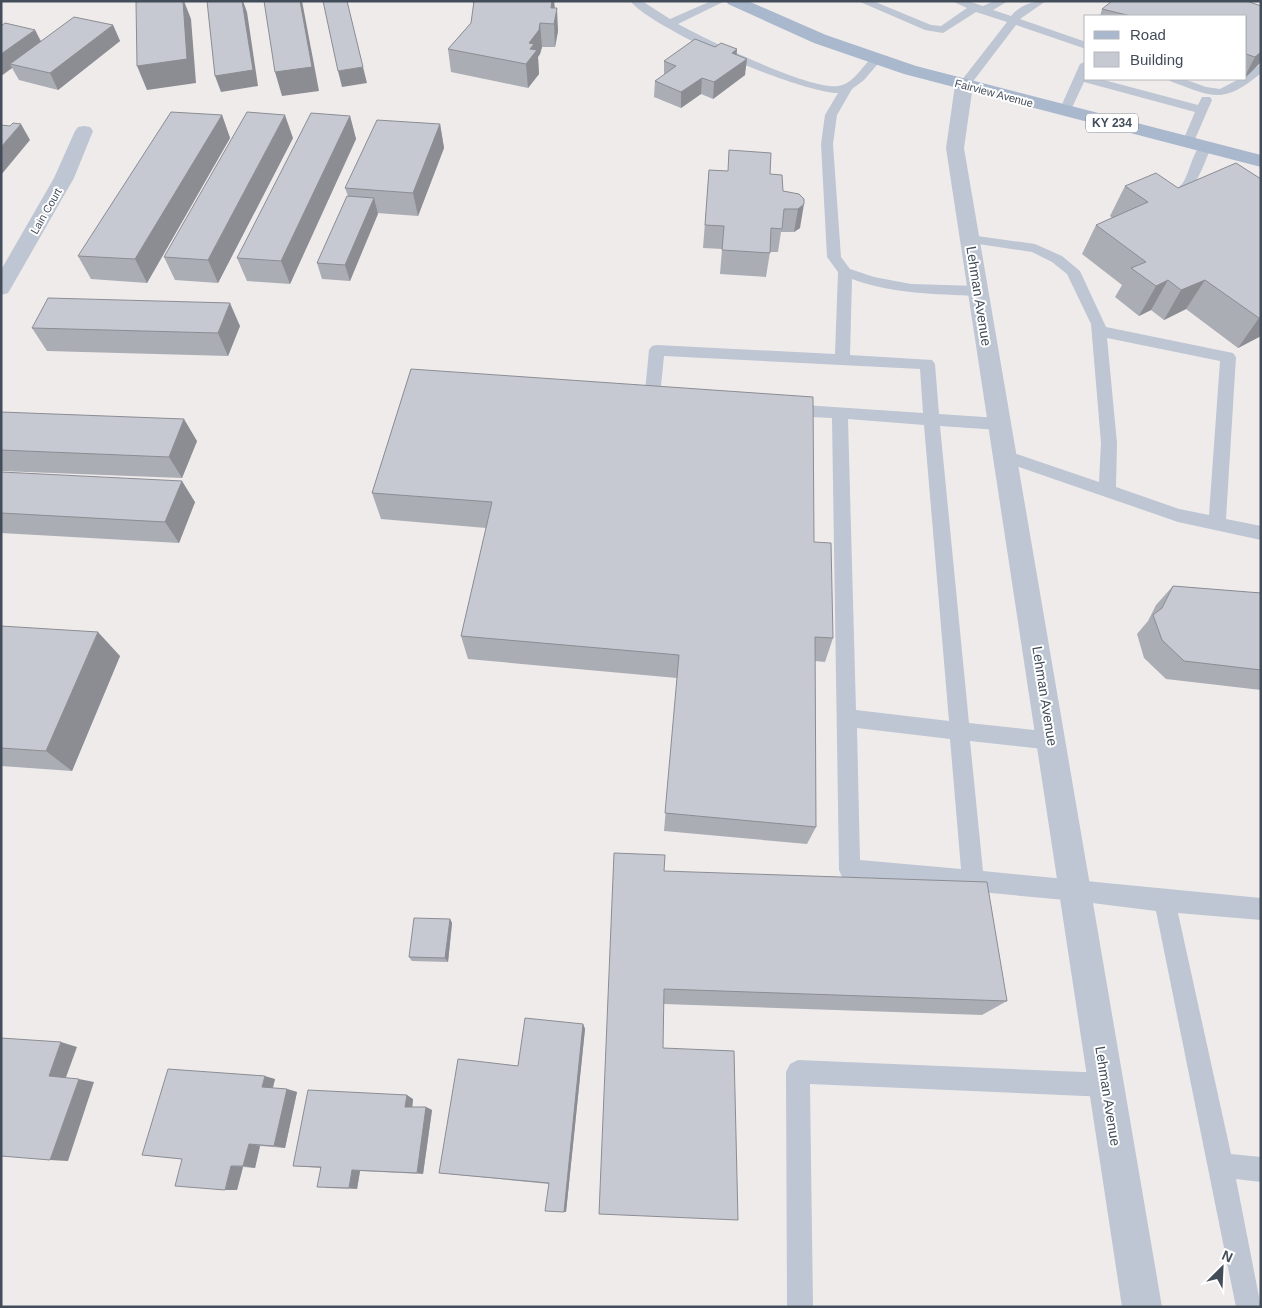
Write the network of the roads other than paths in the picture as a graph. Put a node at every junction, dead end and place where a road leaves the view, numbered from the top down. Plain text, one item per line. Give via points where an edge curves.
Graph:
1 (635, 1) edge
2 (720, 1) edge
3 (734, 1) edge
4 (863, 1) edge
5 (957, 1) edge
6 (1003, 1) edge
7 (1041, 1) edge
8 (978, 10) junction
9 (1013, 22) junction
10 (669, 24) junction
11 (1084, 45) edge
12 (876, 59) junction
13 (1261, 67) edge
14 (1247, 78) edge
15 (1084, 80) edge
16 (1092, 80) edge
17 (1177, 80) edge
18 (1244, 80) edge
19 (964, 85) junction
20 (847, 88) junction
21 (1209, 92) junction
22 (1202, 110) junction
23 (1065, 111) junction
24 (84, 130) dead end
25 (1196, 145) junction
26 (1261, 161) edge
27 (1167, 200) edge
28 (970, 239) junction
29 (845, 272) junction
30 (1, 288) edge
31 (978, 291) junction
32 (1099, 331) junction
33 (842, 360) junction
34 (672, 403) edge
35 (771, 408) edge
36 (840, 412) junction
37 (933, 419) junction
38 (999, 424) junction
39 (1005, 456) junction
40 (1107, 491) junction
41 (1216, 524) junction
42 (1261, 533) edge
43 (846, 718) junction
44 (960, 730) junction
45 (1052, 740) junction
46 (973, 881) junction
47 (1076, 890) junction
48 (1165, 901) junction
49 (1261, 908) edge
50 (1107, 1085) junction
51 (1221, 1165) junction
52 (1261, 1170) edge
53 (800, 1307) edge
54 (1142, 1307) edge
55 (1249, 1307) edge

1 - 10 lane
2 - 10 lane
3 - 12 main road, Fairview Avenue / KY 234 via 793,28
4 - 8 lane via 929,28 942,30
5 - 8 lane
6 - 8 lane
7 - 9 lane via 1019,14
8 - 9 lane
9 - 11 lane
9 - 19 lane
10 - 20 lane via 772,72 836,91
12 - 19 main road, Fairview Avenue / KY 234
12 - 20 lane
13 - 14 lane
15 - 23 lane
16 - 22 lane
17 - 21 lane
18 - 21 lane via 1228,93
19 - 23 main road, Fairview Avenue / KY 234
19 - 28 street, Lehman Avenue via 955,148
20 - 29 lane via 831,115 827,144 834,257
21 - 22 lane
22 - 25 lane
23 - 25 main road, Fairview Avenue / KY 234
24 - 30 street, Lain Court via 64,178
25 - 26 main road, Fairview Avenue / KY 234
25 - 27 lane via 1188,186
28 - 31 street, Lehman Avenue
28 - 32 lane via 1035,248 1073,271
29 - 31 lane via 912,289
29 - 33 lane
31 - 38 street, Lehman Avenue
32 - 40 lane via 1109,443
32 - 41 lane via 1228,357
33 - 34 lane via 657,350 652,402
33 - 37 lane via 927,364
35 - 36 lane
36 - 37 lane
36 - 43 lane
37 - 38 lane
37 - 44 lane
38 - 39 street, Lehman Avenue
39 - 40 lane
39 - 45 street, Lehman Avenue
40 - 41 lane
41 - 42 lane
43 - 44 lane
43 - 46 lane via 850,870
44 - 45 lane
44 - 46 lane
45 - 47 street, Lehman Avenue
46 - 47 lane
47 - 48 lane
47 - 50 street, Lehman Avenue
48 - 49 lane
48 - 51 lane
50 - 53 lane via 798,1072
50 - 54 street, Lehman Avenue
51 - 52 lane
51 - 55 lane

